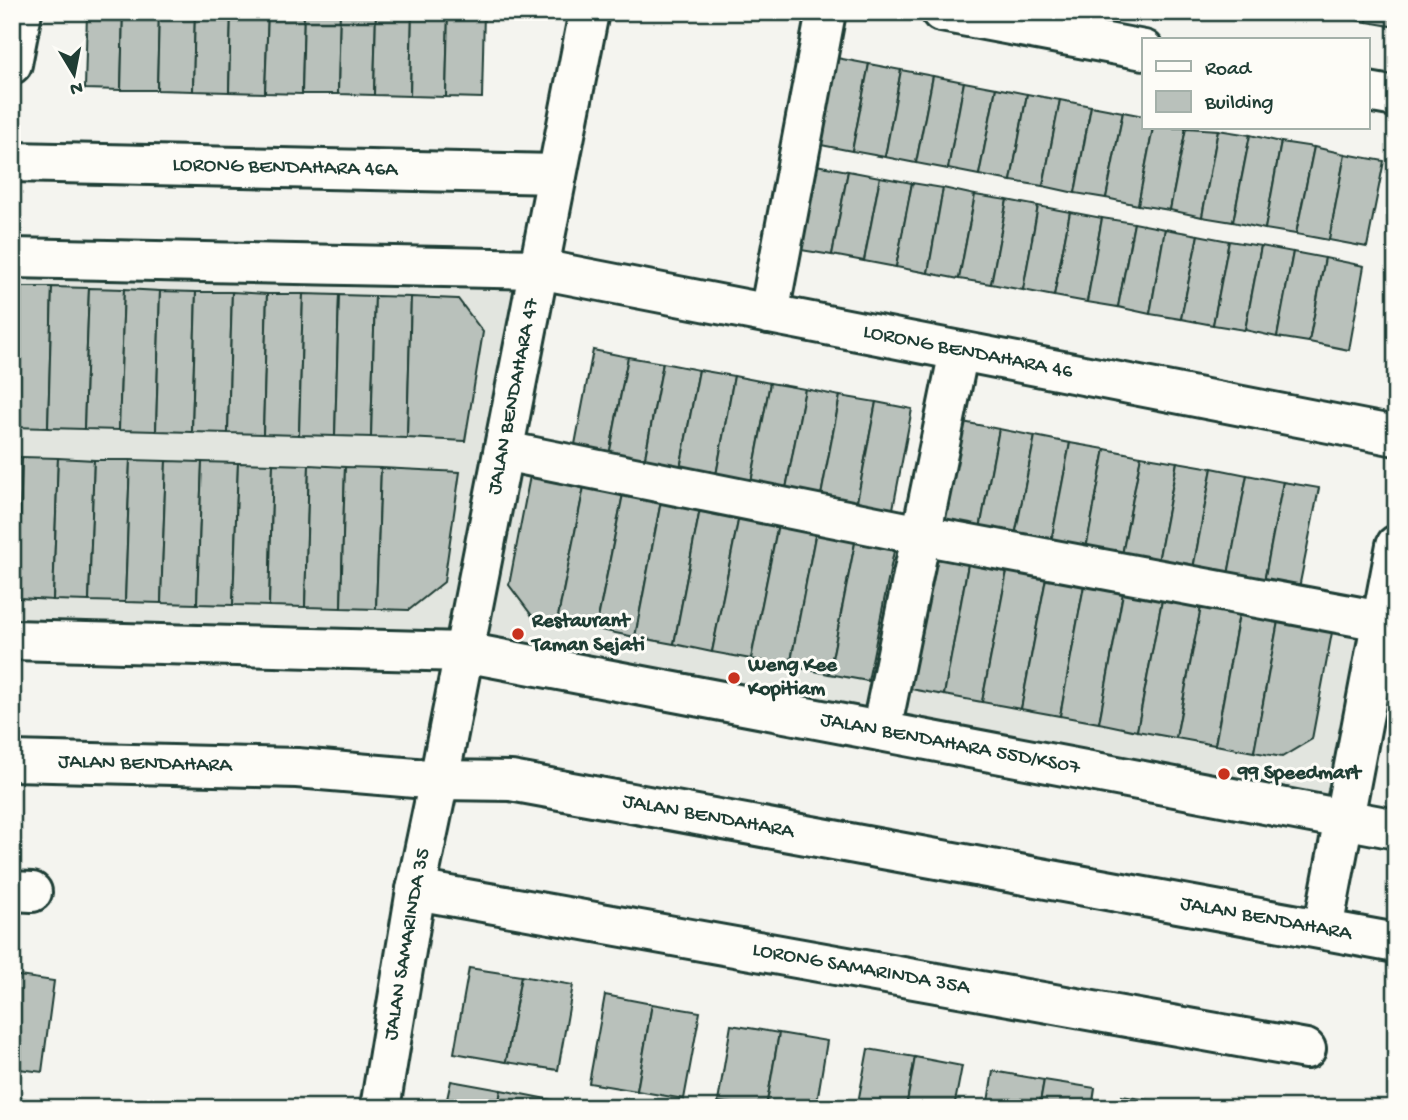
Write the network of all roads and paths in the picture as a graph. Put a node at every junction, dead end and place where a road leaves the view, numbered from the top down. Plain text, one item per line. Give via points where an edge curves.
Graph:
1 (22, 12) edge
2 (589, 12) edge
3 (826, 12) edge
4 (941, 12) edge
5 (1142, 50) edge
6 (12, 64) edge
7 (1370, 92) edge
8 (1396, 97) edge
9 (12, 162) edge
10 (557, 174) junction
11 (12, 258) edge
12 (539, 270) junction
13 (769, 314) junction
14 (959, 351) junction
15 (1396, 436) edge
16 (503, 451) junction
17 (921, 535) junction
18 (1396, 545) edge
19 (1381, 621) junction
20 (12, 640) edge
21 (464, 652) junction
22 (881, 731) junction
23 (12, 761) edge
24 (439, 780) junction
25 (1344, 819) junction
26 (1396, 829) edge
27 (416, 890) junction
28 (1323, 929) junction
29 (1396, 943) edge
30 (1306, 1049) dead end
31 (380, 1108) edge

1 - 6 street
2 - 10 street, JALAN BENDAHARA 47
3 - 13 street
4 - 5 street
7 - 8 street
9 - 10 street, LORONG BENDAHARA 46A
10 - 12 street, JALAN BENDAHARA 47
11 - 12 street, LORONG BENDAHARA 46
12 - 13 street, LORONG BENDAHARA 46
12 - 16 street, JALAN BENDAHARA 47
13 - 14 street, LORONG BENDAHARA 46
14 - 15 street, LORONG BENDAHARA 46
14 - 17 street
16 - 17 street
16 - 21 street, JALAN BENDAHARA 47
17 - 19 street
17 - 22 street
18 - 19 street
19 - 25 street
20 - 21 street, JALAN BENDAHARA 55D/KS07
21 - 22 street, JALAN BENDAHARA 55D/KS07
21 - 24 street, JALAN BENDAHARA 47
22 - 25 street, JALAN BENDAHARA 55D/KS07
23 - 24 street, JALAN BENDAHARA via 297,768
24 - 27 street, JALAN SAMARINDA 35
24 - 28 street, JALAN BENDAHARA via 511,782
25 - 26 street, JALAN BENDAHARA 55D/KS07
25 - 28 street
27 - 30 street, LORONG SAMARINDA 35A
27 - 31 street, JALAN SAMARINDA 35
28 - 29 street, JALAN BENDAHARA

